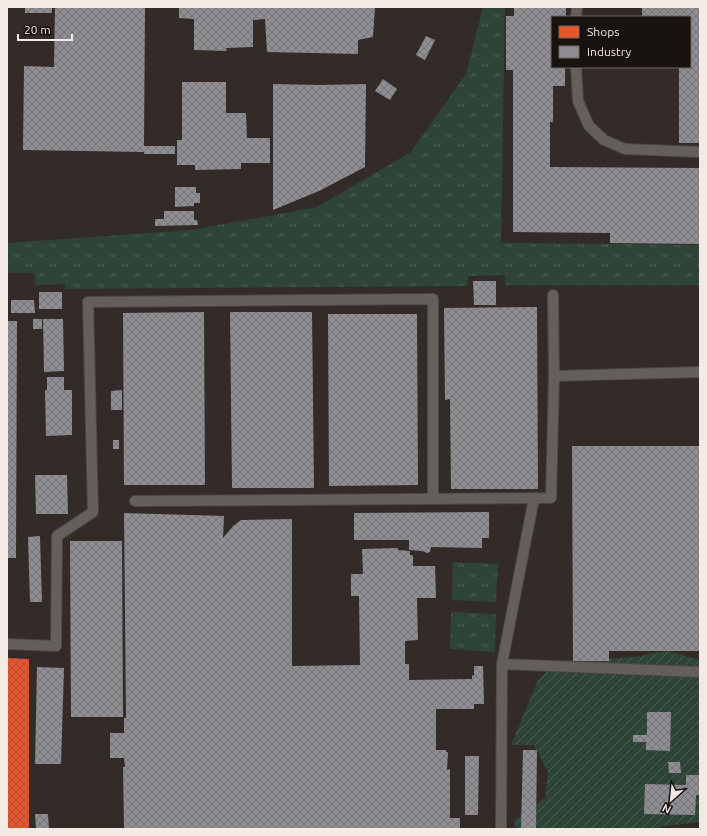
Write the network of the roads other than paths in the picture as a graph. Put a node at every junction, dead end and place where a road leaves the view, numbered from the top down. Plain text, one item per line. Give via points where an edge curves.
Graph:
1 (576, 68) edge
2 (700, 152) edge
3 (553, 295) dead end
4 (700, 372) edge
5 (554, 376) junction
6 (534, 498) junction
7 (433, 499) junction
8 (135, 501) dead end
9 (7, 644) edge
10 (502, 664) junction
11 (700, 672) edge
12 (501, 829) edge

1 - 2 lane via 578,101 589,126 604,140 625,149
3 - 5 lane
4 - 5 lane
5 - 6 lane via 551,498
6 - 7 lane
6 - 10 lane
7 - 8 lane
7 - 9 lane via 433,299 88,302 93,512 57,536 56,646
10 - 11 lane
10 - 12 lane

